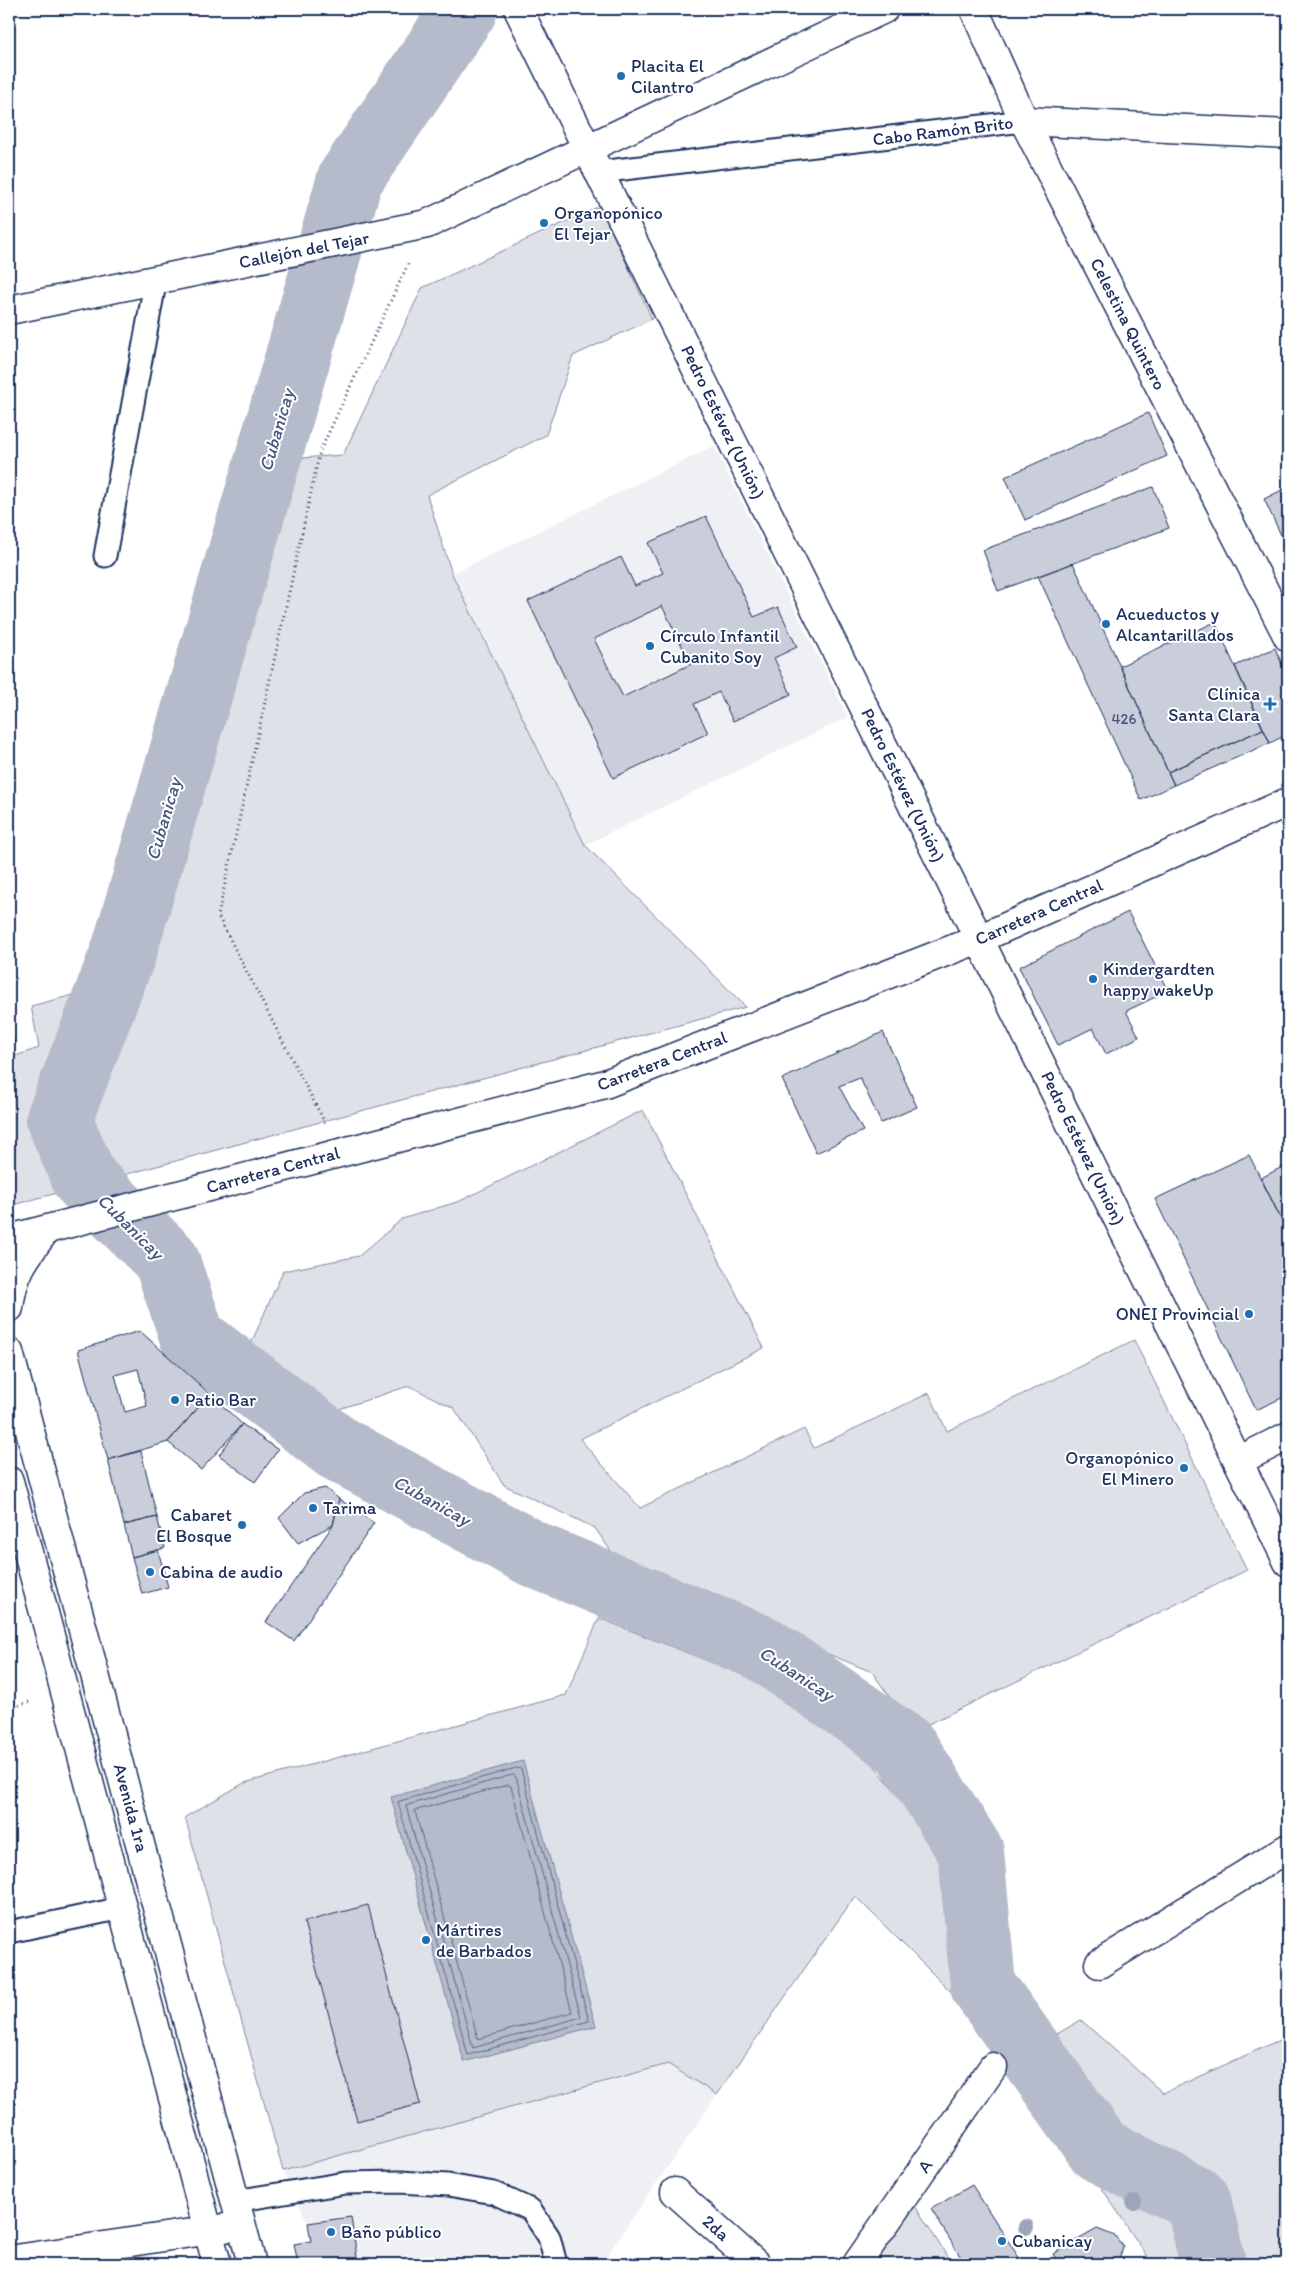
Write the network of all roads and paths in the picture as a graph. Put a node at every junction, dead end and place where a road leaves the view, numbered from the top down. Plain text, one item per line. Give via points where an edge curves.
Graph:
1 (884, 9) edge
2 (974, 9) edge
3 (519, 12) edge
4 (1024, 121) junction
5 (1288, 134) edge
6 (586, 149) junction
7 (599, 172) junction
8 (427, 224) junction
9 (156, 278) junction
10 (9, 310) edge
11 (106, 556) dead end
12 (1288, 637) edge
13 (1288, 802) edge
14 (979, 939) junction
15 (340, 1153) junction
16 (46, 1230) junction
17 (9, 1239) edge
18 (9, 1308) edge
19 (9, 1352) edge
20 (1288, 1436) edge
21 (1238, 1461) junction
22 (9, 1481) edge
23 (1288, 1562) edge
24 (1288, 1848) edge
25 (122, 1908) junction
26 (9, 1932) edge
27 (1099, 1964) dead end
28 (993, 2068) dead end
29 (676, 2192) dead end
30 (238, 2213) junction
31 (208, 2231) junction
32 (9, 2260) edge
33 (217, 2264) edge
34 (252, 2264) edge
35 (556, 2264) edge
36 (756, 2264) edge
37 (857, 2264) edge

1 - 6 street, Callejón del Tejar
2 - 4 street, Celestina Quintero
3 - 6 street, Pedro Estévez (Unión)
4 - 5 street, Cabo Ramón Brito
4 - 7 lane, Cabo Ramón Brito
4 - 12 street, Celestina Quintero
6 - 7 street, Pedro Estévez (Unión)
6 - 8 street, Callejón del Tejar
7 - 14 street, Pedro Estévez (Unión)
8 - 9 street, Callejón del Tejar
8 - 15 path via 320,451 218,916
9 - 10 street, Callejón del Tejar
9 - 11 lane
13 - 14 street, Carretera Central
14 - 15 street, Carretera Central via 605,1084
14 - 21 street, Pedro Estévez (Unión)
15 - 16 street, Carretera Central
16 - 17 street, Carretera Central
16 - 18 street via 20,1265
19 - 30 street, Avenida 1ra
20 - 21 street
21 - 23 street, Pedro Estévez (Unión)
22 - 25 street, Avenida 1ra
24 - 27 street
25 - 26 lane
25 - 31 street, Avenida 1ra
28 - 37 street, A
29 - 36 street, 2da
30 - 31 street
30 - 34 street, Avenida 1ra
30 - 35 lane via 346,2183 400,2182 494,2193 531,2210 548,2237
31 - 32 street
31 - 33 street, Avenida 1ra

